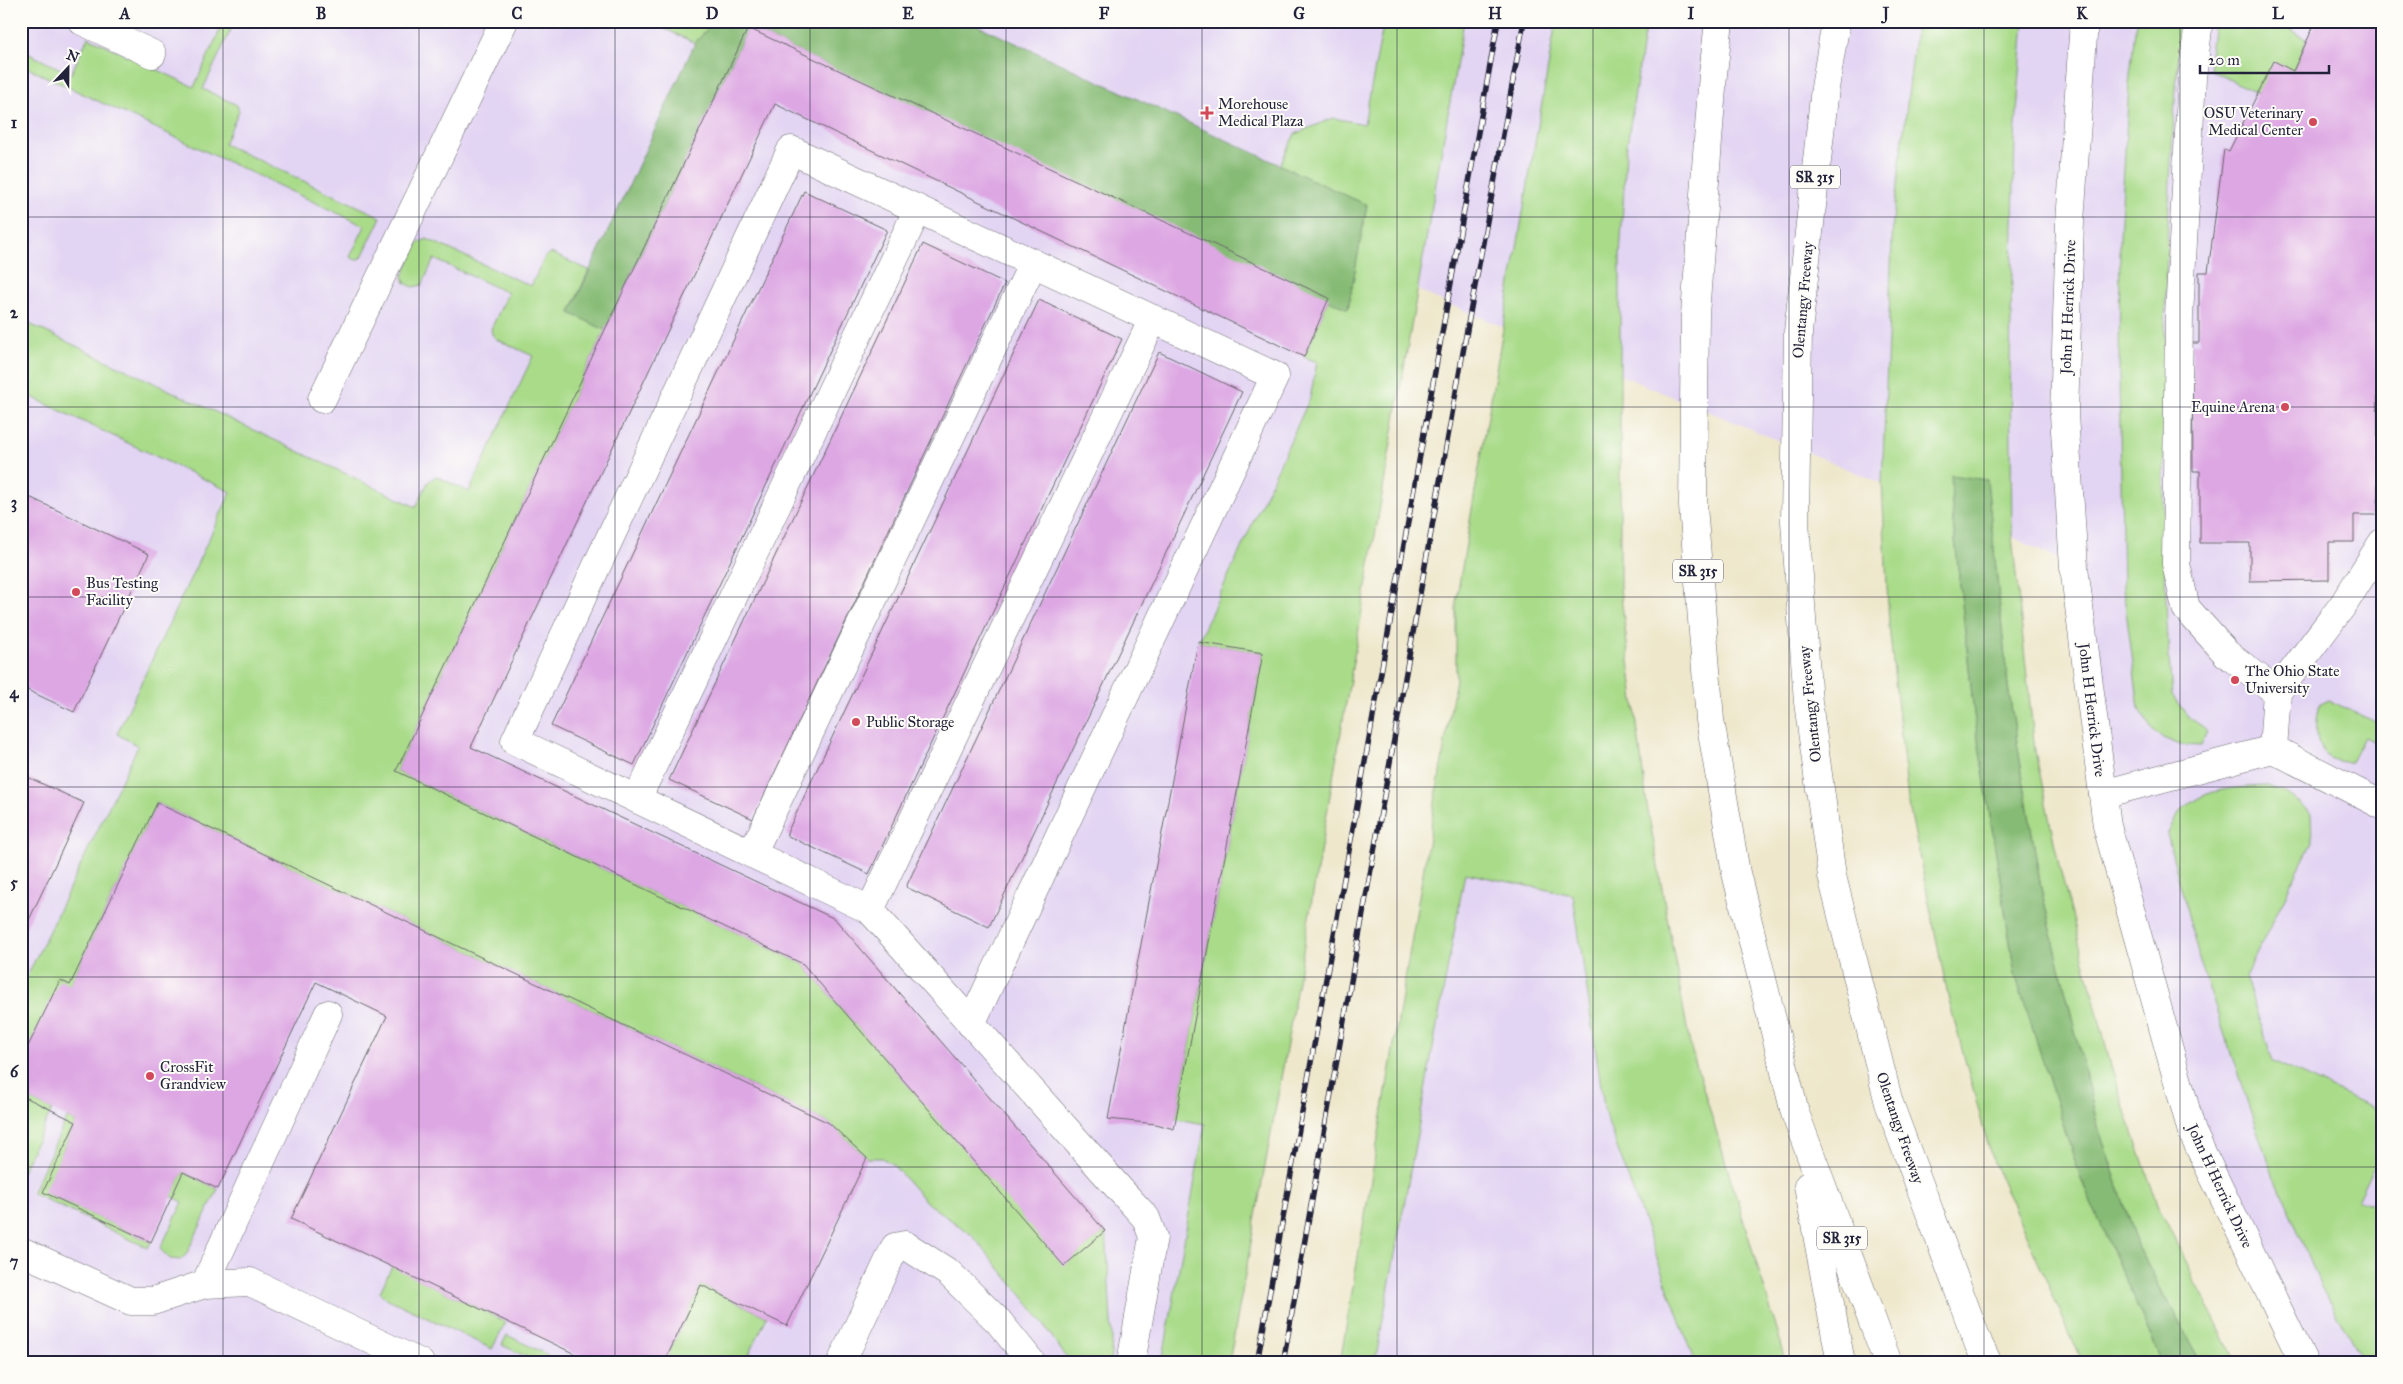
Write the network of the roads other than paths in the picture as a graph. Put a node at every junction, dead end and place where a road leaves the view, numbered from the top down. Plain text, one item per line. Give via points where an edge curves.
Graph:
1 (82, 21) edge
2 (504, 21) edge
3 (1720, 21) edge
4 (1836, 21) edge
5 (2084, 21) edge
6 (2199, 21) edge
7 (152, 54) dead end
8 (918, 209) junction
9 (1033, 263) junction
10 (1152, 318) junction
11 (322, 399) dead end
12 (2382, 543) edge
13 (2277, 692) junction
14 (2273, 749) junction
15 (2103, 794) junction
16 (636, 799) junction
17 (2382, 806) edge
18 (752, 854) junction
19 (870, 910) junction
20 (328, 1014) dead end
21 (971, 1024) junction
22 (1795, 1113) junction
23 (21, 1251) edge
24 (205, 1284) junction
25 (420, 1363) edge
26 (841, 1363) edge
27 (1032, 1363) edge
28 (1131, 1363) edge
29 (1841, 1363) edge
30 (1888, 1363) edge
31 (1988, 1363) edge
32 (2304, 1363) edge

1 - 7 main road
2 - 11 main road
3 - 22 main road, SR 315 via 1695,316 1693,506 1710,720 1736,873
4 - 31 main road, Olentangy Freeway / SR 315 via 1825,88 1798,332 1795,521 1808,702 1832,876 1889,1103
5 - 15 main road, John H Herrick Drive via 2070,222 2064,415 2074,567
6 - 13 main road via 2192,78 2179,315 2176,564 2186,608 2228,654
8 - 9 main road
8 - 16 main road
8 - 16 main road via 791,150 515,741
9 - 10 main road
9 - 18 main road
10 - 19 main road
10 - 21 main road via 1275,376
12 - 13 main road via 2343,605
13 - 14 main road
14 - 15 main road
14 - 17 main road
15 - 32 main road, John H Herrick Drive via 2107,826 2192,1132
16 - 18 main road
18 - 19 main road
19 - 21 main road
20 - 24 main road
21 - 28 main road via 1146,1218 1153,1237
22 - 29 main road
22 - 30 main road, SR 315
23 - 24 main road via 131,1301 153,1301
24 - 25 main road via 250,1282
26 - 27 main road via 895,1247 906,1245 949,1273 1000,1322

